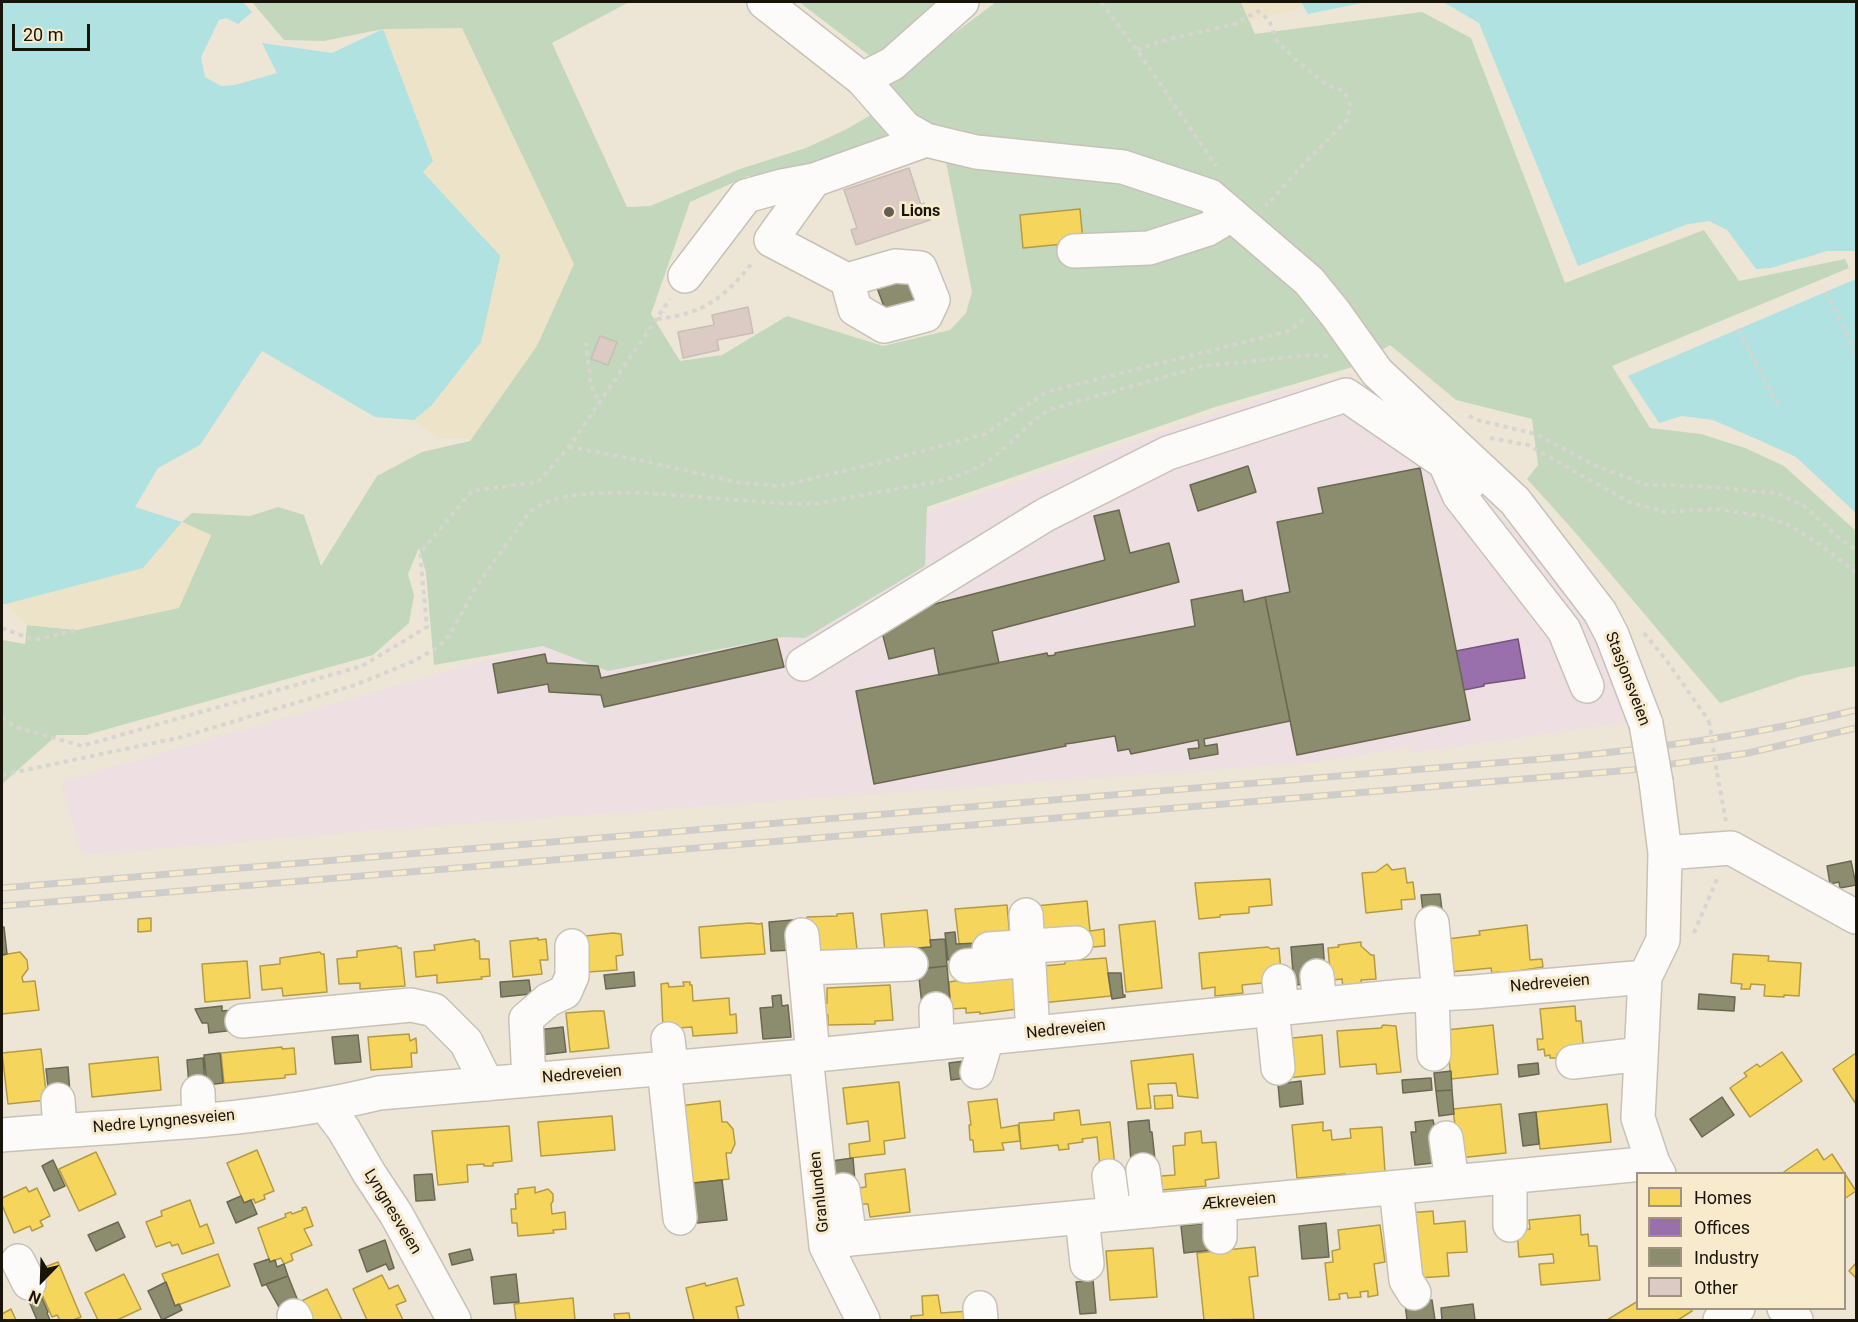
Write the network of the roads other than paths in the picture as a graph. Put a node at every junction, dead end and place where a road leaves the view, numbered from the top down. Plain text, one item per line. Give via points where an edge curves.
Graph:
1 (764, 2) edge
2 (962, 2) edge
3 (862, 80) junction
4 (926, 140) junction
5 (814, 180) junction
6 (1246, 213) junction
7 (1074, 251) dead end
8 (685, 276) road end
9 (847, 280) dead end
10 (1481, 470) junction
11 (1459, 495) junction
12 (803, 664) dead end
13 (1587, 686) dead end
14 (1665, 853) junction
15 (1857, 917) edge
16 (1432, 923) dead end
17 (1027, 940) junction
18 (1076, 944) dead end
19 (572, 946) dead end
20 (977, 957) dead end
21 (911, 964) dead end
22 (1644, 976) junction
23 (1435, 994) junction
24 (1278, 999) junction
25 (936, 1009) dead end
26 (242, 1021) dead end
27 (1032, 1025) junction
28 (979, 1030) junction
29 (937, 1042) junction
30 (1434, 1054) dead end
31 (1641, 1054) junction
32 (674, 1055) junction
33 (1573, 1062) dead end
34 (812, 1067) junction
35 (1278, 1068) dead end
36 (977, 1072) dead end
37 (530, 1080) junction
38 (487, 1084) junction
39 (344, 1093) junction
40 (2, 1128) edge
41 (1446, 1138) dead end
42 (1523, 1167) junction
43 (1656, 1168) edge
44 (1143, 1170) dead end
45 (1109, 1176) dead end
46 (1437, 1179) junction
47 (1396, 1188) junction
48 (843, 1190) dead end
49 (1220, 1204) junction
50 (1148, 1211) junction
51 (1098, 1216) junction
52 (680, 1218) dead end
53 (1510, 1225) dead end
54 (1220, 1237) dead end
55 (838, 1242) junction
56 (1087, 1264) dead end
57 (1414, 1293) dead end
58 (1735, 1310) edge
59 (454, 1320) edge
60 (863, 1320) edge
61 (1720, 1320) edge

1 - 3 street
2 - 3 street via 892,64
3 - 4 street via 904,128
4 - 5 street
4 - 6 street, Stasjonsveien via 976,152 1123,167 1210,195
5 - 8 street via 746,196
5 - 9 street via 771,240
6 - 7 street via 1149,248
6 - 10 street, Stasjonsveien via 1331,307 1371,366
10 - 11 street
10 - 14 street, Stasjonsveien, bridge via 1515,501 1612,635 1646,724
11 - 12 street via 1445,463 1346,395 1168,453 1045,515
11 - 13 street via 1564,630
14 - 15 street via 1731,848
14 - 22 street, Stasjonsveien via 1663,940
16 - 23 street
17 - 18 street
17 - 20 street
17 - 27 street
19 - 37 street via 572,976 554,998 526,1018
21 - 34 street, Granlunden via 799,955
22 - 23 street, Nedreveien via 1473,981
22 - 31 street, Stasjonsveien
23 - 24 street, Nedreveien via 1326,1001
23 - 30 street
24 - 27 street, Nedreveien
24 - 35 street
25 - 29 street
26 - 38 street via 277,1007 352,1001 411,1005 428,997 434,1010 466,1042
27 - 28 street, Nedreveien
28 - 29 street, Nedreveien
28 - 36 street
29 - 34 street, Nedreveien
31 - 33 street
31 - 43 street, Stasjonsveien via 1638,1118
32 - 34 street, Nedreveien
32 - 37 street, Nedreveien
32 - 52 street
34 - 55 street, Granlunden
37 - 38 street, Nedreveien
38 - 39 street, Nedreveien
39 - 40 street, Nedre Lyngnesveien via 59,1115
39 - 59 street, Lyngnesveien via 344,1130
41 - 46 street
42 - 43 street, Ækreveien
42 - 46 street, Ækreveien
42 - 53 street
44 - 50 street
45 - 51 street
46 - 47 street, Ækreveien
47 - 49 street, Ækreveien
47 - 57 street via 1406,1280
48 - 55 street
49 - 50 street, Ækreveien
49 - 54 street
50 - 51 street, Ækreveien
51 - 55 street, Ækreveien
51 - 56 street
55 - 60 street, Granlunden
58 - 61 street

